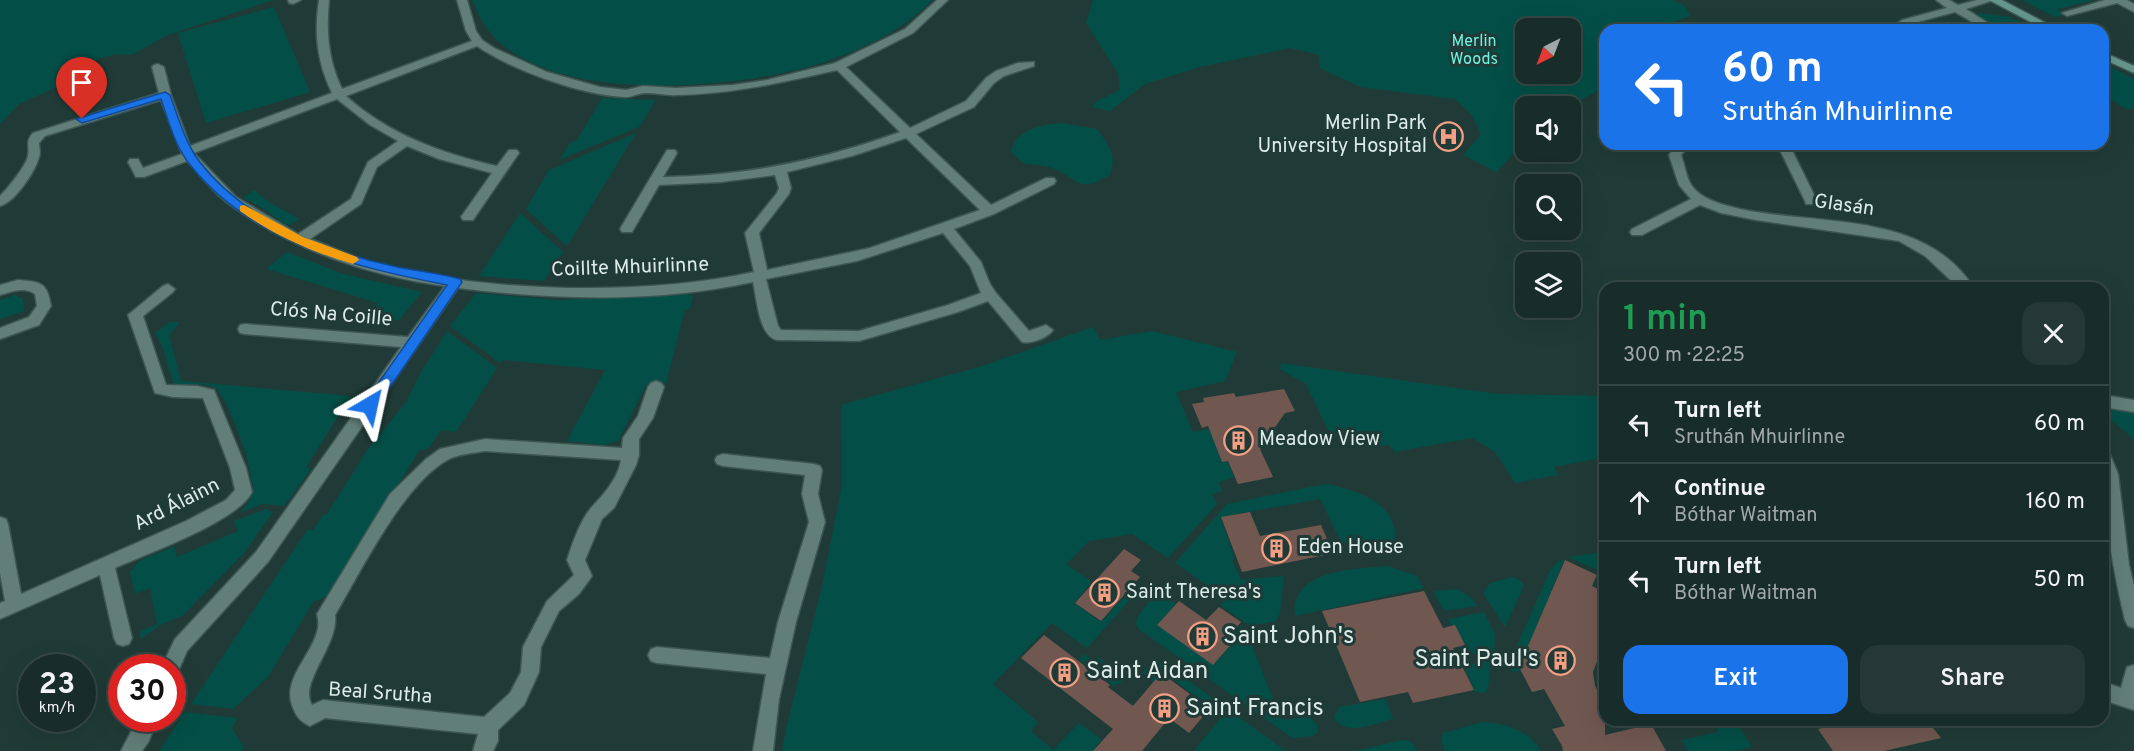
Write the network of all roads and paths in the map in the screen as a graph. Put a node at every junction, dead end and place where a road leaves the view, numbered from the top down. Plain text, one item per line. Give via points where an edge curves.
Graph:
1 (324, 0) edge
2 (462, 0) edge
3 (943, 0) edge
4 (1941, 0) edge
5 (1989, 0) edge
6 (1994, 0) edge
7 (2118, 0) edge
8 (2134, 9) edge
9 (1958, 10) junction
10 (2067, 13) dead end
11 (1903, 24) edge
12 (1984, 24) edge
13 (2042, 24) edge
14 (478, 42) junction
15 (2109, 58) edge
16 (1030, 64) dead end
17 (839, 66) junction
18 (158, 67) dead end
19 (2134, 70) edge
20 (165, 95) junction
21 (339, 95) junction
22 (909, 133) junction
23 (405, 142) junction
24 (1679, 150) edge
25 (1786, 150) edge
26 (513, 153) dead end
27 (671, 153) dead end
28 (188, 154) junction
29 (134, 162) dead end
30 (780, 169) junction
31 (500, 171) junction
32 (657, 181) junction
33 (1050, 181) dead end
34 (3, 200) edge
35 (1699, 200) junction
36 (1811, 201) dead end
37 (989, 210) junction
38 (468, 217) dead end
39 (945, 227) junction
40 (627, 229) dead end
41 (1637, 232) dead end
42 (299, 240) junction
43 (760, 276) junction
44 (455, 282) junction
45 (1961, 282) edge
46 (168, 289) dead end
47 (0, 290) edge
48 (990, 295) junction
49 (245, 329) dead end
50 (1046, 330) dead end
51 (0, 334) edge
52 (413, 343) junction
53 (656, 387) dead end
54 (2109, 402) edge
55 (2134, 406) edge
56 (630, 455) junction
57 (723, 460) dead end
58 (2109, 471) edge
59 (0, 524) edge
60 (3, 560) edge
61 (106, 564) junction
62 (7, 608) edge
63 (2134, 620) edge
64 (123, 638) dead end
65 (176, 654) edge
66 (657, 655) dead end
67 (777, 667) junction
68 (2134, 673) edge
69 (2109, 693) edge
70 (2133, 701) edge
71 (488, 726) junction
72 (143, 732) edge
73 (131, 751) edge
74 (483, 751) edge
75 (763, 751) edge

1 - 21 street via 321,48
2 - 14 street
3 - 17 street via 909,31
4 - 9 street
5 - 9 street
6 - 13 main road
7 - 8 street
7 - 10 street
9 - 11 street
9 - 12 street
14 - 17 street via 526,68 626,94 643,89 676,92 733,88
14 - 21 street
15 - 19 main road
16 - 22 street via 1006,70 987,83 970,104
17 - 22 street
18 - 20 street
20 - 28 street
20 - 34 street via 41,133 32,143 34,156
21 - 23 street
21 - 28 street
22 - 30 street
22 - 37 street
23 - 31 street via 458,163
23 - 42 street via 372,165 356,201
24 - 35 street via 1675,154 1686,188
25 - 36 street, Glasán
26 - 31 street
27 - 32 street, Coillte Mhuirlinne
28 - 29 street via 140,174
28 - 42 street, Coillte Mhuirlinne via 228,197 258,219
30 - 32 street via 728,178
30 - 43 street via 783,194 752,233
31 - 38 street
32 - 40 street, Coillte Mhuirlinne
33 - 37 street, Coillte Mhuirlinne
35 - 41 street
35 - 45 street, Glasán via 1764,217 1902,238 1931,252
37 - 39 street, Coillte Mhuirlinne
39 - 43 street, Coillte Mhuirlinne via 888,248
39 - 48 street via 976,265
42 - 44 street, Coillte Mhuirlinne via 370,265
43 - 44 street, Coillte Mhuirlinne via 721,284 629,291 503,290
43 - 48 street via 771,328 777,335 787,336 859,336
44 - 52 street
46 - 61 street, Ard Álainn via 135,315 160,389 180,393 197,389 209,394 244,492 232,505 202,521
47 - 51 street via 36,286 42,292 44,306 34,321
48 - 50 street via 1027,338
49 - 52 street, Clós Na Coille
52 - 65 street via 262,557 180,645
53 - 56 street via 645,418 631,438
54 - 55 street
56 - 71 street via 608,503 596,514 580,548 576,560 583,576 553,606 532,647 530,672 517,699
56 - 71 street, Beal Srutha via 484,445 446,453 396,500 326,614 327,628 298,699 300,709 310,717 323,709
57 - 67 street via 814,470 810,494 817,522
58 - 63 street via 2120,565
59 - 60 street, Ard Álainn
60 - 62 street, Ard Álainn
61 - 62 street, Ard Álainn
61 - 64 street
66 - 67 street
67 - 75 street
68 - 70 street via 2130,687
69 - 70 street
71 - 74 street
72 - 73 street

